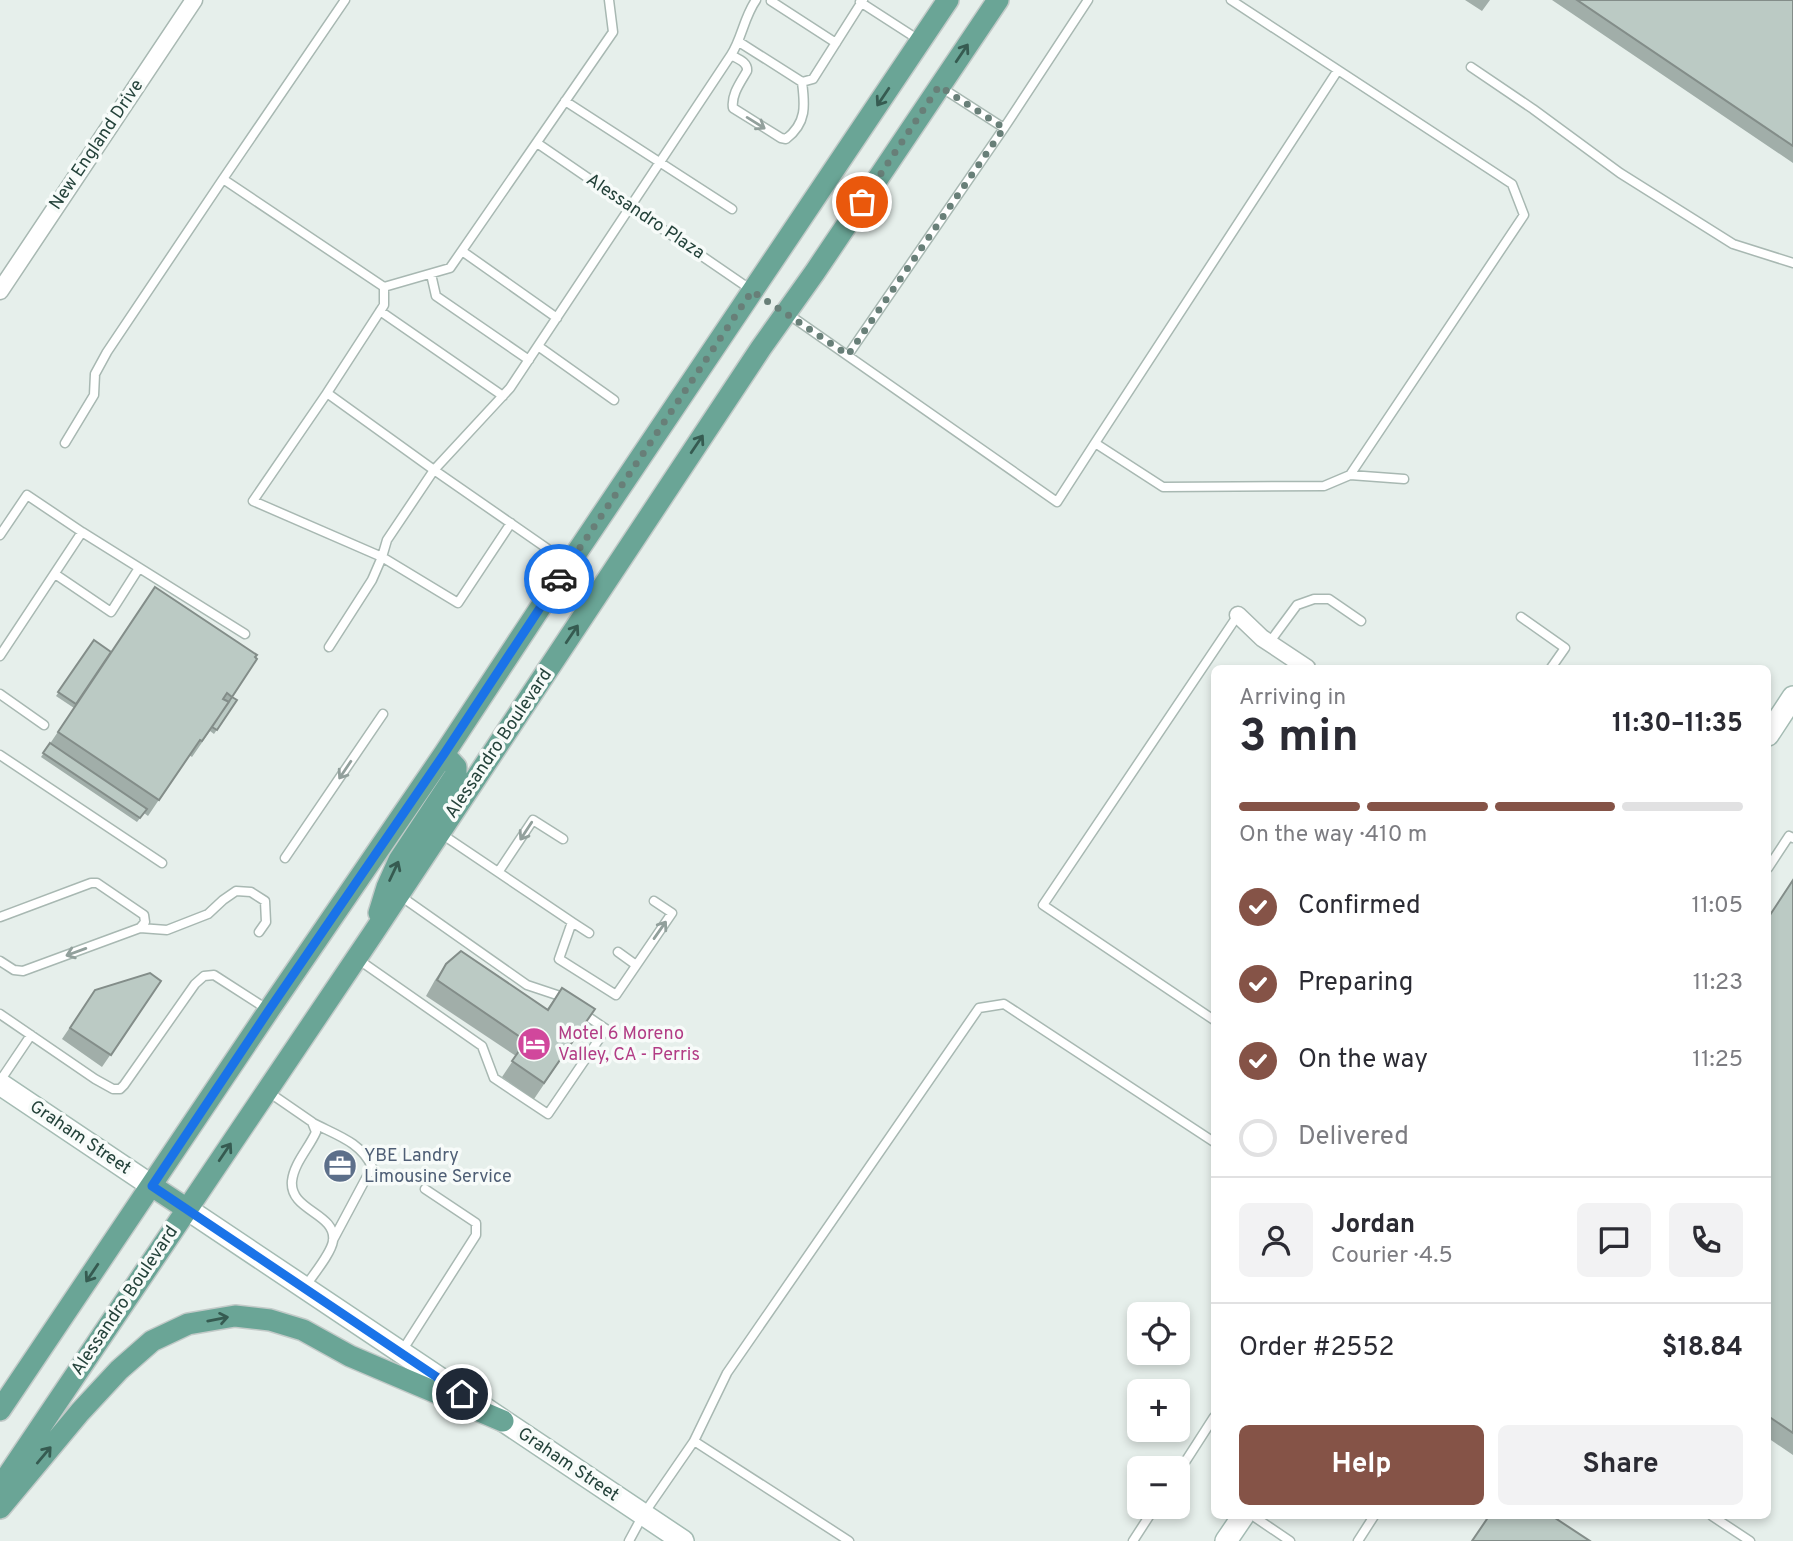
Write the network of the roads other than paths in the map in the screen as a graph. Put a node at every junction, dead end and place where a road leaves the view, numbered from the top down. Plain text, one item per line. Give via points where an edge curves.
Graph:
1 (194, 0) edge
2 (345, 0) edge
3 (609, 0) edge
4 (756, 0) edge
5 (948, 0) edge
6 (998, 0) edge
7 (1088, 0) edge
8 (1231, 0) edge
9 (771, 1) edge
10 (861, 1) edge
11 (920, 41) junction
12 (739, 42) junction
13 (836, 43) junction
14 (732, 55) junction
15 (1471, 67) dead end
16 (1338, 70) junction
17 (802, 82) junction
18 (939, 86) junction
19 (565, 102) junction
20 (1004, 128) junction
21 (537, 143) junction
22 (660, 163) junction
23 (223, 179) junction
24 (631, 207) junction
25 (733, 209) dead end
26 (462, 251) junction
27 (1793, 263) edge
28 (430, 274) junction
29 (383, 287) junction
30 (0, 291) edge
31 (752, 291) junction
32 (380, 311) junction
33 (785, 312) junction
34 (557, 318) junction
35 (538, 346) junction
36 (848, 355) junction
37 (529, 359) junction
38 (327, 393) junction
39 (503, 396) junction
40 (614, 400) dead end
41 (65, 443) dead end
42 (1095, 443) junction
43 (434, 470) junction
44 (1350, 475) junction
45 (1404, 479) dead end
46 (511, 523) junction
47 (82, 532) junction
48 (0, 535) edge
49 (382, 557) junction
50 (569, 564) junction
51 (139, 568) junction
52 (55, 574) junction
53 (1238, 615) joint
54 (1521, 617) dead end
55 (1361, 621) dead end
56 (245, 634) dead end
57 (1269, 643) junction
58 (329, 647) dead end
59 (0, 656) edge
60 (1302, 665) edge
61 (1553, 665) edge
62 (0, 694) edge
63 (1791, 705) edge
64 (383, 714) dead end
65 (44, 724) dead end
66 (1771, 731) edge
67 (444, 754) junction
68 (0, 755) edge
69 (440, 833) junction
70 (1793, 838) edge
71 (563, 839) dead end
72 (285, 859) dead end
73 (162, 863) dead end
74 (1771, 863) edge
75 (499, 872) junction
76 (399, 895) junction
77 (654, 901) dead end
78 (0, 917) edge
79 (572, 922) junction
80 (140, 929) junction
81 (259, 932) dead end
82 (589, 933) dead end
83 (372, 935) junction
84 (618, 953) dead end
85 (356, 958) junction
86 (0, 961) edge
87 (636, 965) junction
88 (269, 1010) junction
89 (0, 1014) edge
90 (1211, 1018) edge
91 (31, 1035) junction
92 (0, 1082) edge
93 (267, 1091) junction
94 (312, 1122) junction
95 (1211, 1140) edge
96 (152, 1186) junction
97 (425, 1189) dead end
98 (187, 1209) junction
99 (333, 1240) junction
100 (305, 1287) junction
101 (401, 1352) junction
102 (0, 1410) edge
103 (503, 1421) junction
104 (1211, 1422) edge
105 (694, 1441) junction
106 (1189, 1456) edge
107 (0, 1487) edge
108 (0, 1508) edge
109 (643, 1515) junction
110 (1147, 1519) edge
111 (1241, 1519) edge
112 (1257, 1519) edge
113 (1372, 1519) edge
114 (1717, 1519) edge
115 (629, 1541) edge
116 (683, 1541) edge
117 (849, 1541) edge
118 (1133, 1541) edge
119 (1226, 1541) edge
120 (1290, 1541) edge
121 (1358, 1541) edge
122 (1750, 1541) edge

1 - 30 street, New England Drive
2 - 23 lane
3 - 19 lane via 613,32
4 - 12 lane
5 - 11 main road
18 -> 6 main road, Alessandro Boulevard
7 - 20 lane
8 - 16 lane
9 - 13 lane
10 - 11 lane
10 - 13 lane
11 -> 31 main road
12 - 14 lane
12 - 17 lane
13 - 17 lane via 813,79
14 -> 17 lane via 747,67 733,108 781,138 790,136 802,120
14 - 22 lane
15 - 27 lane via 1620,173 1733,244
16 - 42 lane
16 - 44 lane via 1512,184 1524,215
18 - 20 lane
18 - 33 main road, Alessandro Boulevard
19 - 21 lane
19 - 22 lane
20 - 36 lane
21 - 24 lane, Alessandro Plaza
21 - 26 lane
22 - 24 lane
22 - 25 lane
23 - 29 lane
23 - 41 lane via 107,352 95,374 94,395
24 - 31 lane, Alessandro Plaza
24 - 34 lane
26 - 28 lane via 450,268
26 - 34 lane
28 - 29 lane
28 - 37 lane via 436,296
29 - 32 lane
31 - 33 main road
31 - 50 main road
32 - 38 lane
32 - 39 lane
33 - 36 lane
69 -> 33 main road, Alessandro Boulevard
34 - 35 lane
35 - 37 lane
35 - 40 lane
36 - 42 lane via 1057,502
37 - 39 lane
38 - 43 lane
38 - 49 lane via 253,501
39 - 43 lane
42 - 44 lane via 1163,487 1324,486
43 - 46 lane
43 - 49 lane via 387,540
44 - 45 lane
46 - 49 lane via 458,603
46 - 50 lane
47 - 48 lane via 27,495
47 - 51 lane
47 - 52 lane
49 - 58 lane
50 - 67 main road
51 - 52 lane via 111,612
51 - 56 lane
52 - 59 lane
53 - 57 street
53 - 90 lane via 1043,905
54 - 61 lane via 1565,648
55 - 57 lane via 1329,599 1314,599 1297,605
57 - 60 street
62 - 65 lane
63 - 66 street
64 -> 72 lane
83 -> 67 main road via 399,860 456,774 456,766
67 - 88 main road
68 - 73 lane
69 - 75 lane
69 - 76 main road, Alessandro Boulevard
70 - 74 lane via 1789,836
71 -> 75 lane via 533,820
75 - 79 lane
76 - 83 main road, Alessandro Boulevard
76 - 85 lane via 527,985 557,995 606,1029 548,1114 494,1078 482,1046
87 -> 77 lane via 672,913
78 - 80 lane via 97,883 144,915
79 - 82 lane
79 - 87 lane via 559,959 616,995
80 - 81 lane via 167,930 208,914 236,891 251,891 265,901 265,922
80 -> 86 lane via 23,971
83 - 85 main road, Alessandro Boulevard
84 - 87 lane
85 - 93 main road, Alessandro Boulevard
88 - 91 lane via 214,975 204,976 120,1089 95,1079
88 - 96 main road
89 - 91 lane
91 - 92 lane
92 - 96 street, Graham Street
93 - 94 lane
98 -> 93 main road, Alessandro Boulevard
94 - 99 lane via 316,1132 297,1166 292,1189 303,1205 325,1221
94 - 99 lane via 354,1144 372,1167
95 - 105 lane via 1004,1004 979,1008 727,1373
96 - 98 main road, Graham Street
96 -> 102 main road
97 - 101 lane via 476,1223 476,1235
98 - 100 street, Graham Street
98 - 107 main road, Alessandro Boulevard
99 - 100 lane
100 - 101 street, Graham Street
101 - 103 street, Graham Street
108 -> 103 main road via 119,1370 152,1341 188,1324 235,1316 303,1330 350,1356
103 - 109 street, Graham Street
104 - 106 lane
105 - 109 lane
105 - 117 lane
109 - 115 lane
109 - 116 street, Graham Street
110 - 118 lane
111 - 119 street
112 - 120 lane
113 - 121 lane
114 - 122 lane

